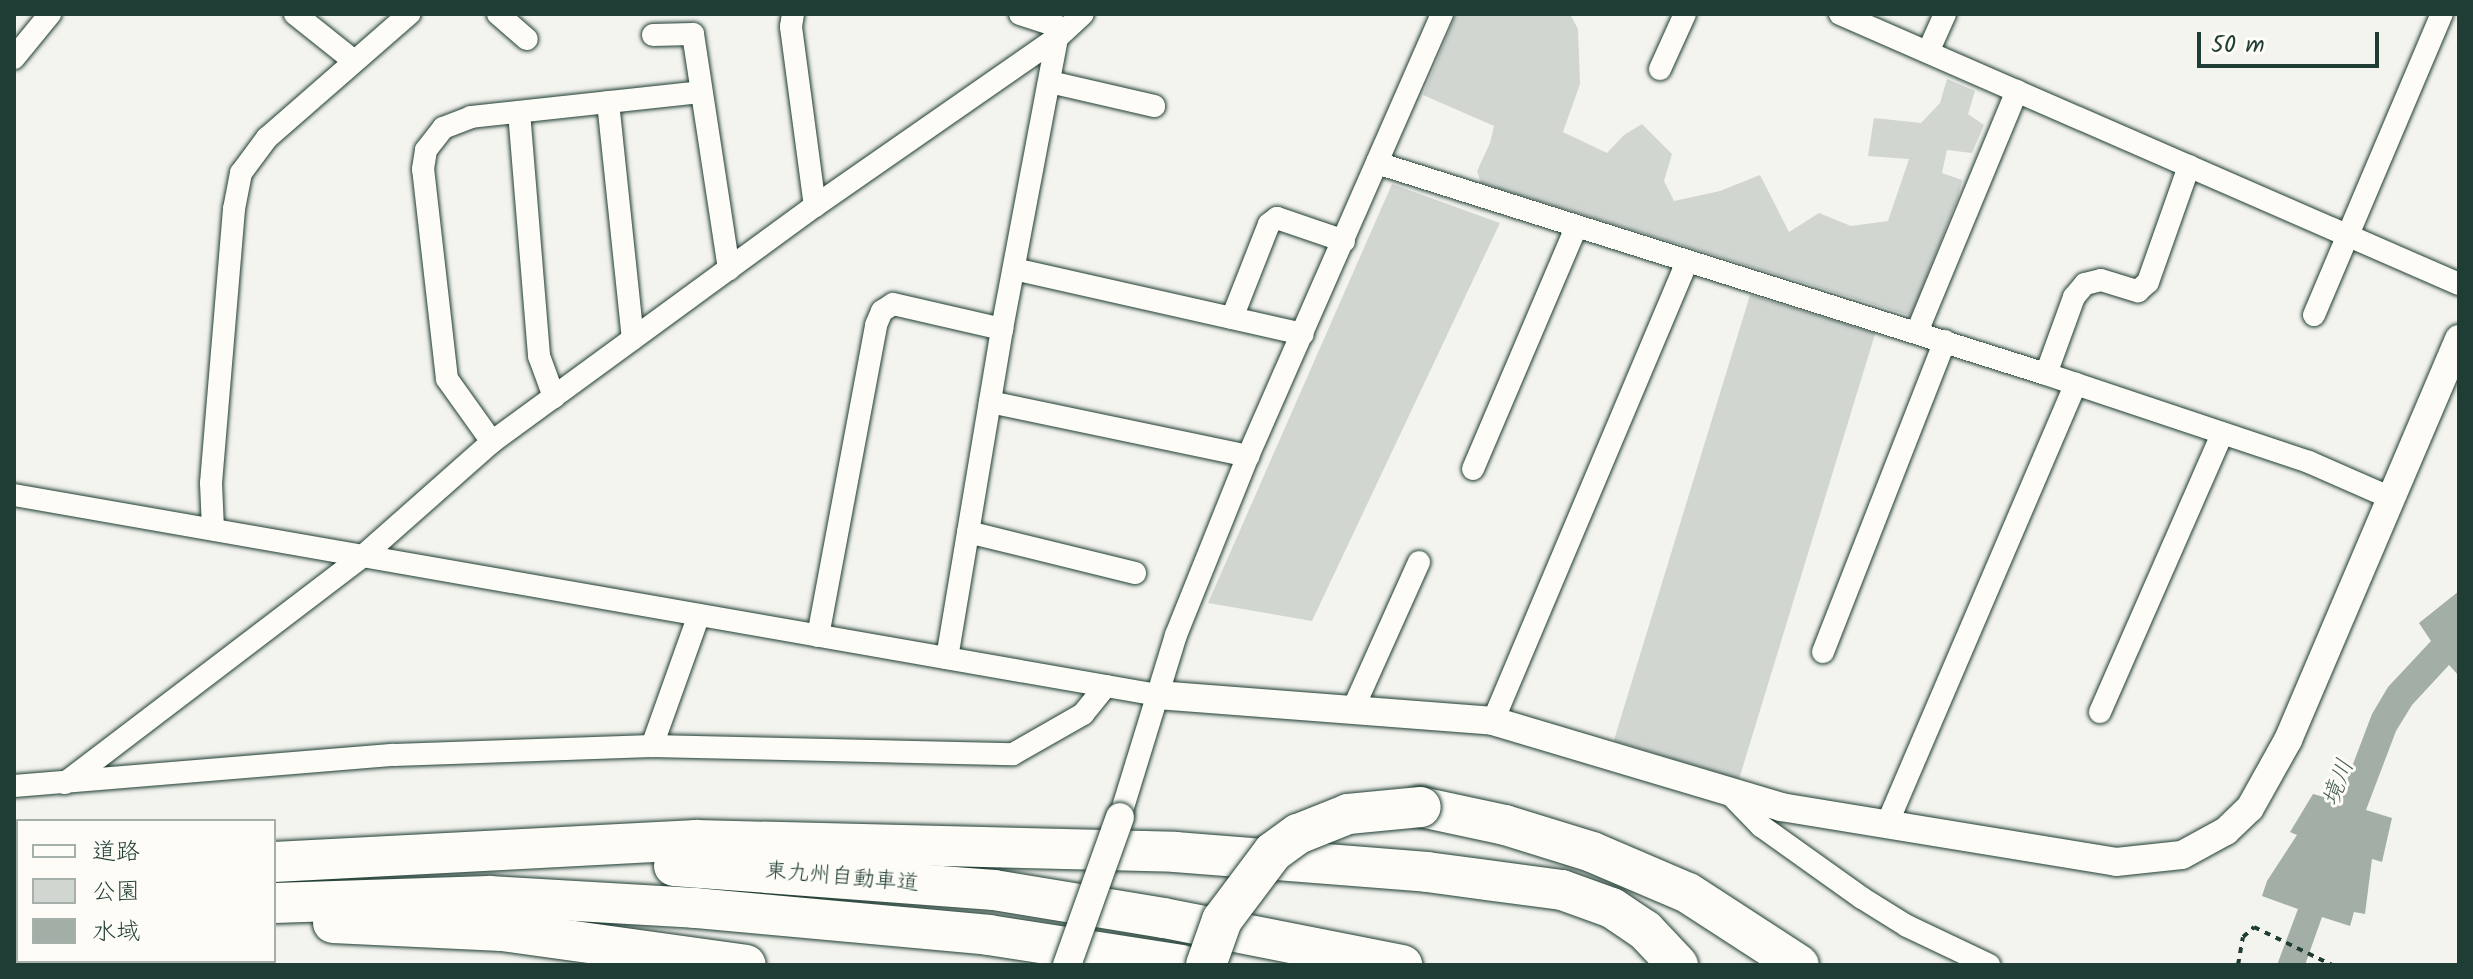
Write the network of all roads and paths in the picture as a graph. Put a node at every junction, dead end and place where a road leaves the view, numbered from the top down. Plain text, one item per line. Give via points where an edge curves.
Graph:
1 (50, 14) edge
2 (295, 14) edge
3 (409, 14) edge
4 (498, 14) edge
5 (793, 14) edge
6 (1020, 14) edge
7 (1442, 14) edge
8 (1685, 14) edge
9 (1840, 14) edge
10 (1945, 14) edge
11 (2442, 14) edge
12 (1068, 27) edge
13 (653, 35) dead end
14 (527, 39) dead end
15 (1928, 52) junction
16 (14, 58) edge
17 (354, 61) junction
18 (1660, 69) dead end
19 (1050, 82) junction
20 (2017, 91) junction
21 (701, 92) junction
22 (608, 102) junction
23 (1154, 106) dead end
24 (519, 112) junction
25 (1377, 163) junction
26 (2189, 166) junction
27 (815, 206) junction
28 (1576, 228) junction
29 (2348, 236) junction
30 (1344, 241) junction
31 (1687, 261) junction
32 (729, 269) junction
33 (1014, 269) junction
34 (2459, 284) edge
35 (2314, 315) dead end
36 (1232, 318) junction
37 (1002, 329) junction
38 (1917, 332) junction
39 (1303, 334) junction
40 (633, 339) junction
41 (2459, 339) edge
42 (1945, 341) junction
43 (2046, 374) junction
44 (2076, 384) junction
45 (554, 397) junction
46 (990, 402) junction
47 (2222, 434) junction
48 (492, 442) junction
49 (1248, 456) junction
50 (1473, 469) dead end
51 (14, 495) edge
52 (2391, 498) junction
53 (213, 529) junction
54 (968, 532) junction
55 (363, 556) junction
56 (1419, 562) dead end
57 (1135, 573) dead end
58 (699, 615) junction
59 (818, 636) junction
60 (1823, 652) dead end
61 (947, 658) junction
62 (1106, 686) junction
63 (1158, 695) junction
64 (1353, 709) junction
65 (2100, 712) dead end
66 (1493, 721) junction
67 (652, 746) junction
68 (65, 783) junction
69 (14, 786) edge
70 (1730, 794) junction
71 (1120, 817) joint
72 (1887, 824) junction
73 (276, 862) edge
74 (276, 862) edge
75 (276, 903) edge
76 (276, 921) edge
77 (746, 965) edge
78 (1067, 965) edge
79 (1182, 965) edge
80 (1206, 965) edge
81 (1402, 965) edge
82 (1678, 965) edge
83 (1799, 965) edge
84 (1989, 965) edge
85 (2238, 965) edge
86 (2332, 965) edge

1 - 16 street
2 - 17 street
3 - 17 street
4 - 14 street
5 - 27 street
6 - 12 street
7 - 25 street
8 - 18 street
9 - 15 street
10 - 15 street
11 - 29 street
12 - 19 street
12 - 27 street
13 - 21 street via 693,34
15 - 20 street
17 - 53 street via 267,138 241,173 215,437
19 - 23 street
19 - 33 street
20 - 26 street
20 - 38 street
21 - 22 street
21 - 32 street
22 - 24 street
22 - 40 street
24 - 45 street via 539,356
24 - 48 street via 471,117 443,128 426,150 423,169 447,379
25 - 28 street
25 - 30 street
26 - 29 street
26 - 43 street via 2148,282 2138,291 2101,280 2085,284 2074,297
27 - 32 street
28 - 31 street
28 - 50 street
29 - 34 street
29 - 35 street
30 - 36 street via 1277,218 1269,224
30 - 39 street
31 - 38 street
31 - 66 street
32 - 40 street
33 - 36 street
33 - 37 street
36 - 39 street
37 - 46 street
37 - 59 street via 893,304 882,311
38 - 42 street
39 - 49 street
40 - 45 street
41 - 52 street
42 - 43 street
42 - 60 street
43 - 44 street
44 - 47 street
44 - 72 street
45 - 48 street
46 - 49 street
46 - 54 street
47 - 52 street via 2309,462
47 - 65 street
48 - 55 street
49 - 63 street via 1176,635
51 - 53 street
52 - 72 street via 2288,740 2250,808 2226,831 2182,855 2116,862
53 - 55 street
54 - 57 street
54 - 61 street
55 - 58 street
55 - 68 street
56 - 64 street
58 - 59 street
58 - 67 street
59 - 61 street
61 - 62 street
62 - 63 street
62 - 67 street via 1083,714 1013,754
63 - 64 street
63 - 71 street
64 - 66 street
66 - 70 street
67 - 68 street via 394,755
68 - 69 street
70 - 72 street
70 - 84 street via 1761,826 1862,898
71 - 78 street, bridge
73 - 81 highway, 東九州自動車道 via 702,867 994,890
74 - 82 highway via 696,840 1175,852 1427,872 1562,890 1612,908 1645,930
75 - 79 highway, 東九州自動車道 via 489,896 695,908 989,935
76 - 77 highway via 502,931
80 - 83 highway, bridge via 1222,920 1273,852 1298,834 1348,814 1421,807 1592,852 1688,893
85 - 86 path via 2243,937 2254,927

